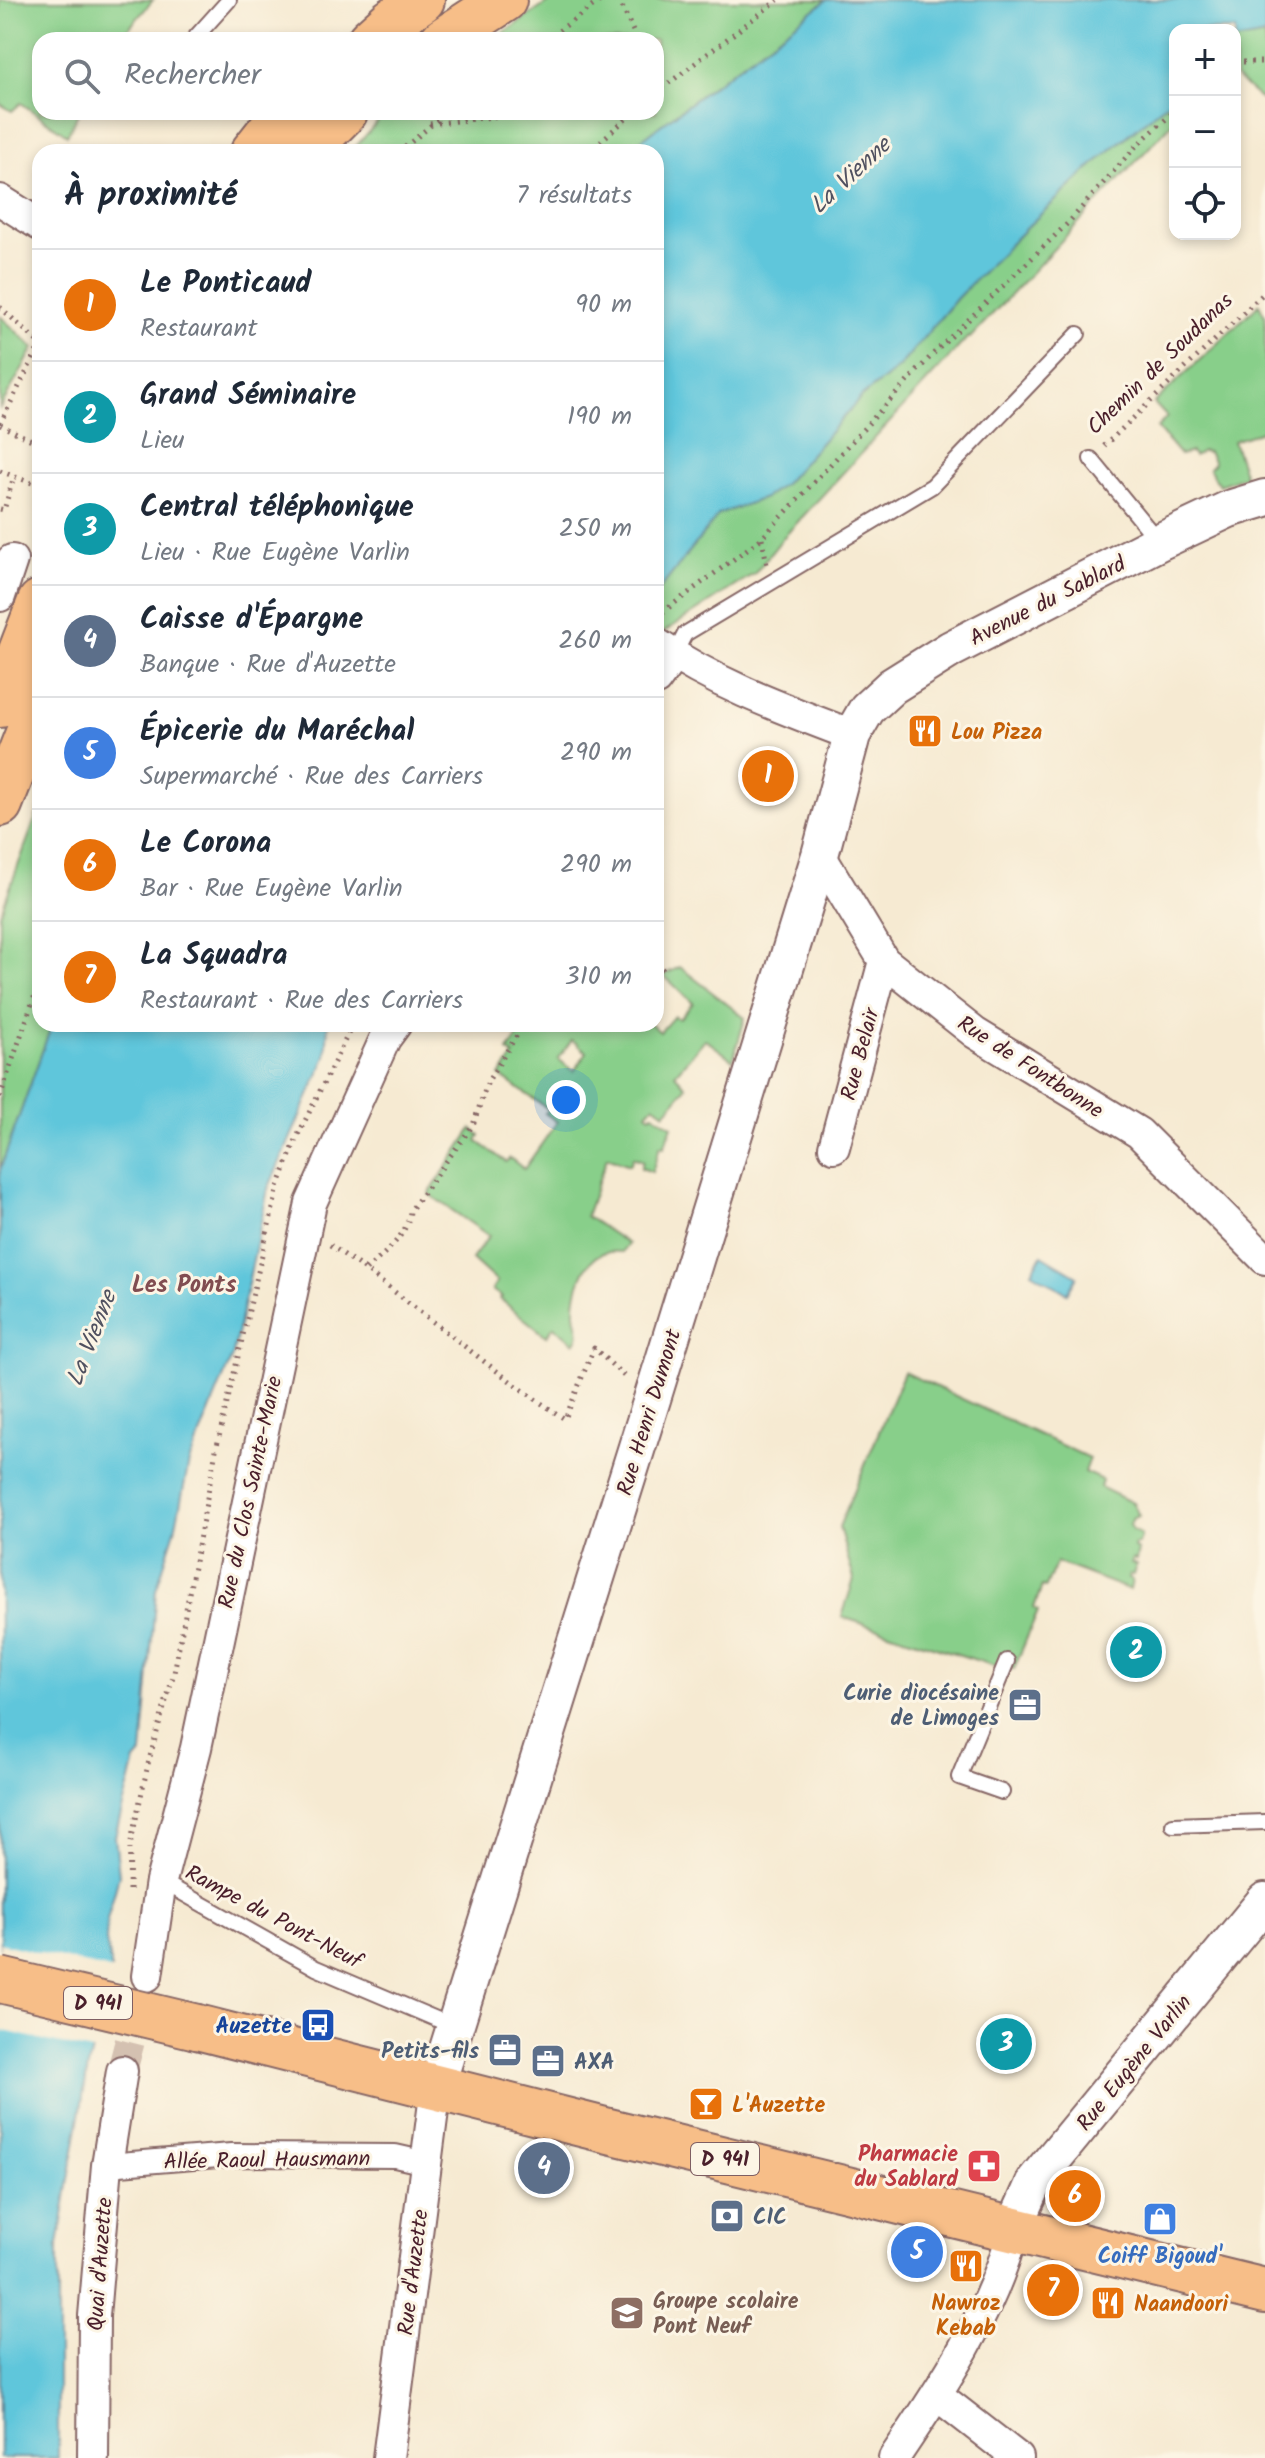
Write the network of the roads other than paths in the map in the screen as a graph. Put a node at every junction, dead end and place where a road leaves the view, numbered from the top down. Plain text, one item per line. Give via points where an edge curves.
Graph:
1 (229, 0) edge
2 (422, 0) edge
3 (504, 0) edge
4 (200, 32) edge
5 (379, 32) edge
6 (455, 32) edge
7 (281, 120) edge
8 (337, 120) edge
9 (259, 144) edge
10 (313, 144) edge
11 (0, 200) edge
12 (32, 220) edge
13 (1078, 334) dead end
14 (1091, 459) road end
15 (1265, 498) edge
16 (1159, 542) junction
17 (6, 559) edge
18 (0, 596) edge
19 (32, 623) edge
20 (664, 646) edge
21 (664, 648) edge
22 (0, 705) edge
23 (32, 723) edge
24 (852, 735) junction
25 (0, 804) edge
26 (820, 855) junction
27 (884, 961) junction
28 (390, 1032) edge
29 (834, 1147) dead end
30 (1265, 1259) edge
31 (1007, 1661) dead end
32 (1002, 1792) dead end
33 (1265, 1822) edge
34 (1173, 1825) dead end
35 (161, 1881) junction
36 (1265, 1901) edge
37 (147, 1976) tunnel mouth
38 (0, 1980) edge
39 (455, 2027) junction
40 (122, 2071) tunnel mouth
41 (436, 2087) junction
42 (426, 2163) junction
43 (107, 2165) junction
44 (1013, 2230) junction
45 (1265, 2291) edge
46 (937, 2395) junction
47 (93, 2458) edge
48 (388, 2458) edge
49 (894, 2458) edge
50 (1018, 2458) edge

1 - 4 lane
2 - 5 main road
3 - 6 main road
7 - 9 main road
8 - 10 main road
11 - 12 street
13 - 20 lane via 932,486
14 - 16 lane, Chemin de Soudanas
15 - 16 street, Avenue du Sablard
16 - 24 street, Avenue du Sablard via 951,649 892,686 867,709
17 - 18 street
19 - 22 main road
21 - 24 street via 745,693
23 - 25 main road
24 - 26 street, Rue Henri Dumont
26 - 27 street, Rue de Fontbonne
26 - 39 street, Rue Henri Dumont
27 - 29 street, Rue Belair
27 - 30 street, Rue de Fontbonne via 975,1033 1139,1133
28 - 35 street, Rue du Clos Sainte-Marie via 311,1203 196,1748
31 - 32 lane via 959,1777
33 - 34 lane
35 - 37 street, Rue du Clos Sainte-Marie
35 - 39 lane, Rampe du Pont-Neuf via 316,1968
36 - 44 street, Rue Eugène Varlin via 1035,2181
38 - 41 main road, D 941, bridge
39 - 41 street, Rue Henri Dumont
40 - 43 street, Quai d'Auzette
41 - 42 street, Rue d'Auzette
41 - 44 main road, D 941
42 - 43 street, Allée Raoul Hausmann via 395,2156 231,2155
42 - 48 street, Rue d'Auzette
43 - 47 street, Quai d'Auzette via 94,2316
44 - 45 main road, D 941
44 - 46 street via 1004,2269
46 - 49 street
46 - 50 street

